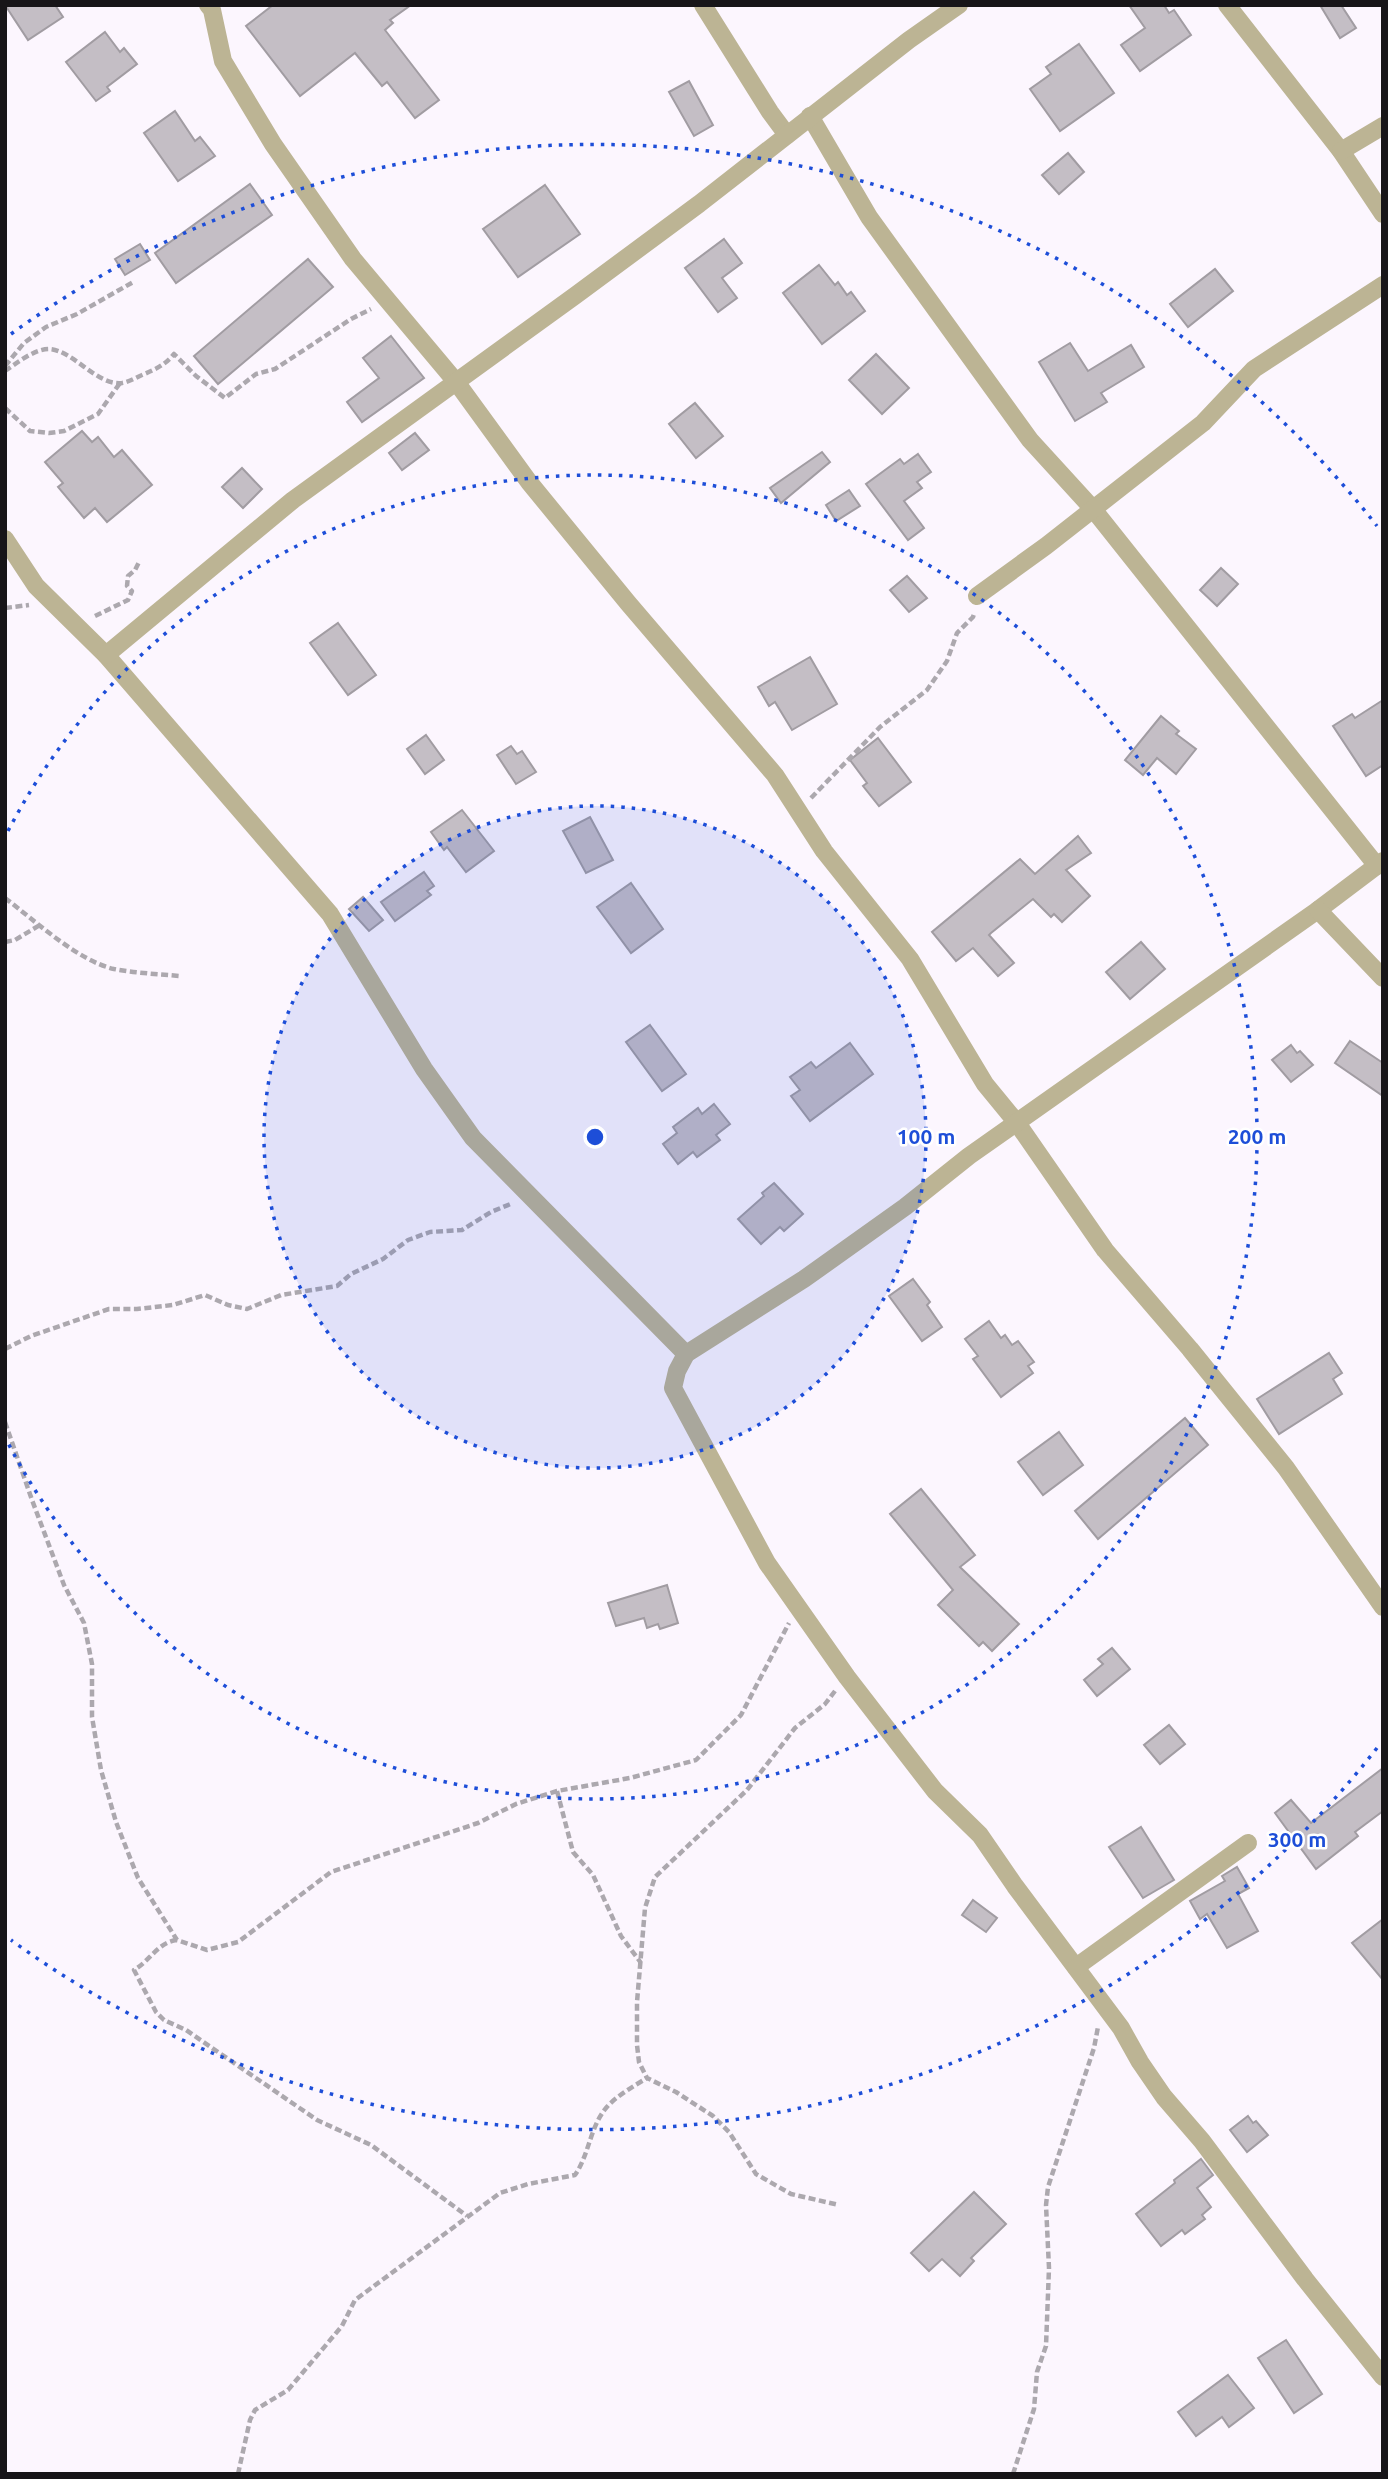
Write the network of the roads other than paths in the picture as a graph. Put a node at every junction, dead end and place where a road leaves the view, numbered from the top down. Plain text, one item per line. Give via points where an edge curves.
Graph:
1 (208, 5) edge
2 (703, 5) edge
3 (959, 5) edge
4 (1227, 5) edge
5 (810, 116) junction
6 (1383, 126) edge
7 (787, 135) junction
8 (1342, 151) junction
9 (1383, 214) edge
10 (1383, 285) edge
11 (457, 383) junction
12 (1093, 509) junction
13 (5, 539) edge
14 (977, 596) road end
15 (106, 655) junction
16 (1380, 863) edge
17 (1318, 910) junction
18 (1383, 978) edge
19 (1017, 1123) junction
20 (686, 1354) junction
21 (1383, 1607) edge
22 (1248, 1843) dead end
23 (1076, 1967) junction
24 (1383, 2377) edge

1 - 11 street via 223,61 273,144 354,259
2 - 7 street
3 - 5 street
4 - 8 street
5 - 7 street
5 - 12 street via 869,217 933,308 1030,440
6 - 8 street
7 - 11 street
8 - 9 street
10 - 12 street via 1254,369 1203,423
11 - 15 street via 293,500
11 - 19 street via 529,482 775,775 824,851 910,959 985,1084
12 - 14 street
12 - 16 street
13 - 15 street via 36,586
15 - 20 street via 330,914 424,1069 466,1128
16 - 17 street
17 - 18 street
17 - 19 street
19 - 20 street via 804,1279
19 - 21 street via 1105,1250 1286,1468
20 - 23 street via 673,1388 767,1563 847,1676 935,1791 981,1835
22 - 23 street
23 - 24 street via 1164,2097

